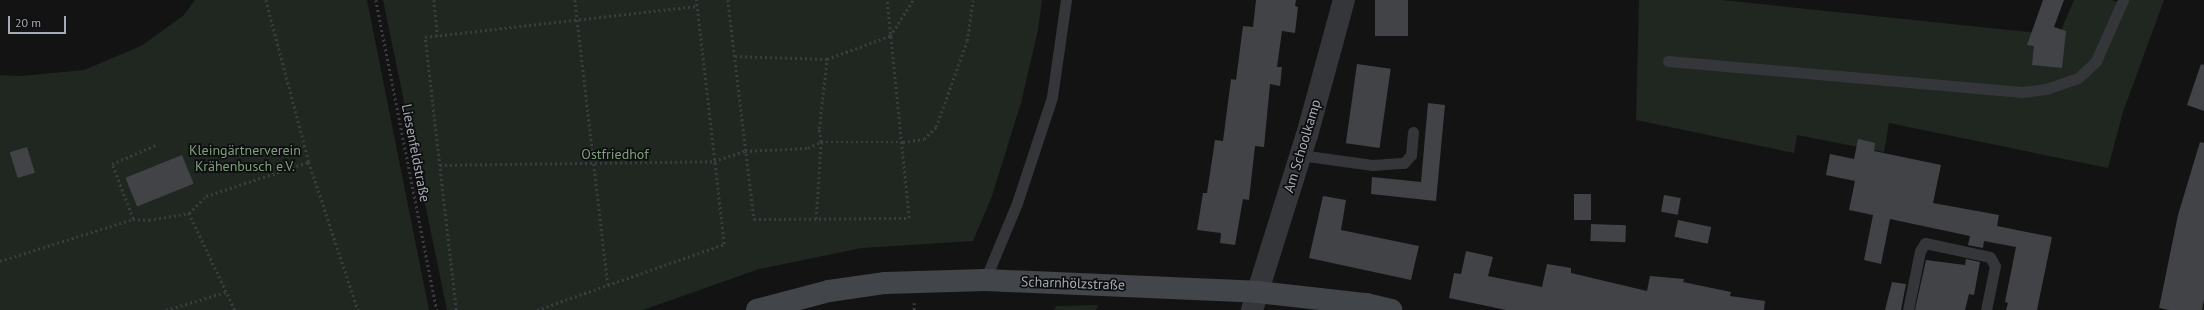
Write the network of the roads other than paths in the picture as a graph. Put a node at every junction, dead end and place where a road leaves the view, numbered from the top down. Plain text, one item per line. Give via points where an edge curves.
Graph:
1 (1066, 0) edge
2 (1344, 0) edge
3 (2123, 0) edge
4 (1668, 60) dead end
5 (1413, 132) dead end
6 (1300, 155) junction
7 (985, 280) junction
8 (1255, 301) edge
9 (757, 310) edge
10 (1391, 310) edge
11 (1908, 310) edge
12 (1986, 310) edge

1 - 7 lane via 1052,97 1017,203
2 - 6 street, Am Schoolkamp
3 - 4 lane via 2096,61 2078,78 2046,89 2022,92
5 - 6 lane via 1411,155 1404,163 1372,165
6 - 8 street, Am Schoolkamp
7 - 8 main road, Scharnhölzstraße via 1100,284
7 - 9 main road, Scharnhölzstraße via 885,283 829,291
8 - 10 main road, Scharnhölzstraße via 1366,304
11 - 12 lane via 1920,251 1925,243 1990,257 1995,266

